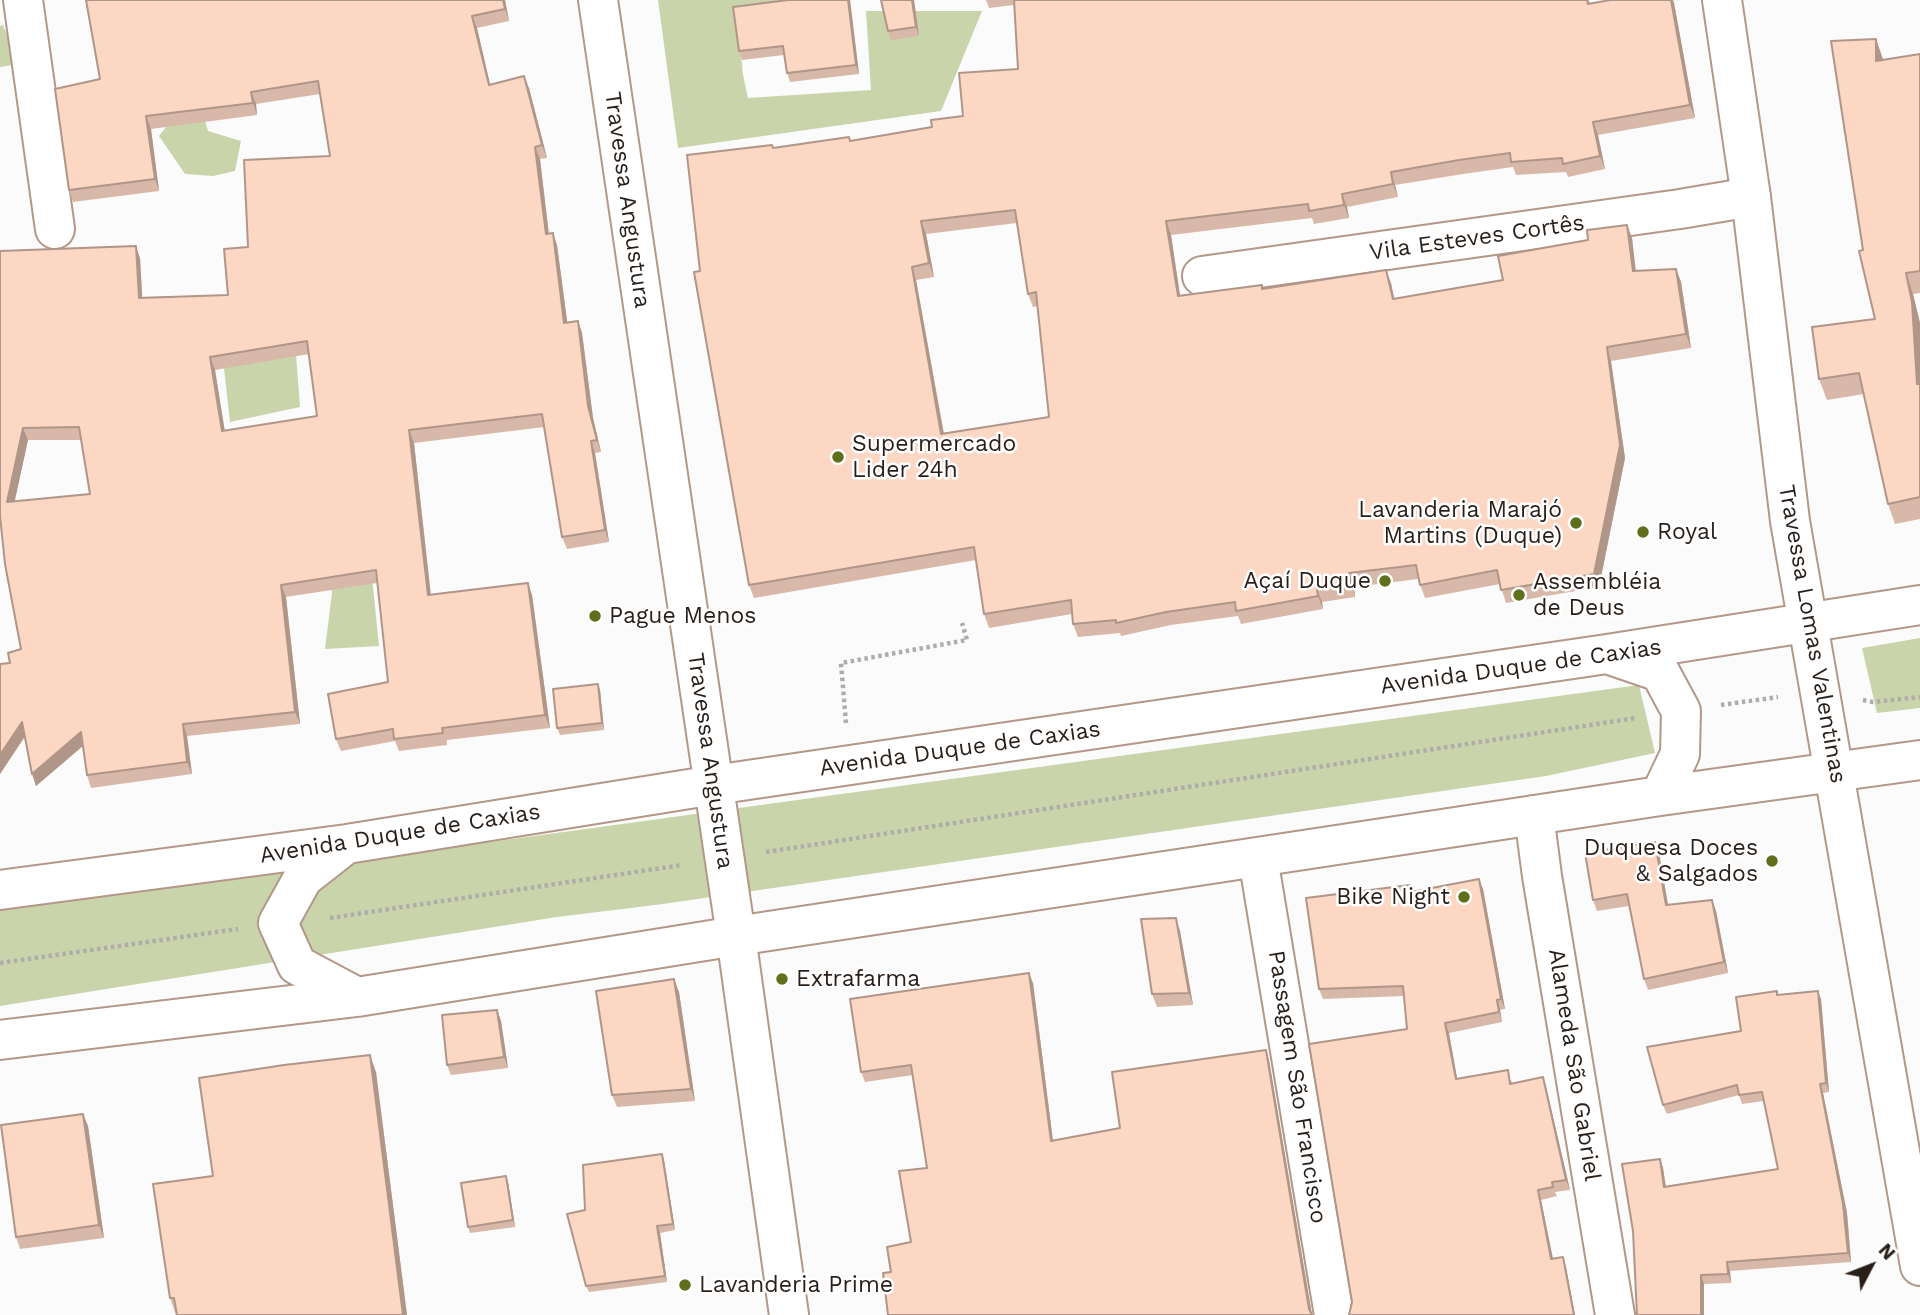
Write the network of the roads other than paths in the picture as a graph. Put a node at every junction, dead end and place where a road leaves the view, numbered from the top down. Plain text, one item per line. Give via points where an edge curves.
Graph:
1 (23, 0) edge
2 (598, 0) edge
3 (1722, 0) edge
4 (1751, 197) junction
5 (55, 229) dead end
6 (1202, 276) dead end
7 (1920, 606) edge
8 (1808, 623) junction
9 (1607, 654) junction
10 (1920, 760) edge
11 (1836, 771) junction
12 (713, 785) junction
13 (1660, 796) junction
14 (1534, 815) junction
15 (347, 844) junction
16 (1258, 858) junction
17 (0, 890) edge
18 (736, 936) junction
19 (358, 997) junction
20 (0, 1040) edge
21 (1920, 1266) edge
22 (789, 1315) edge
23 (1335, 1315) edge
24 (1615, 1315) edge

1 - 5 street
2 - 12 street, Travessa Angustura
3 - 4 street, Travessa Lomas Valentinas
4 - 6 street, Vila Esteves Cortês
4 - 8 street, Travessa Lomas Valentinas via 1790,521
7 - 8 street, Avenida Duque de Caxias
8 - 9 street, Avenida Duque de Caxias
8 - 11 street, Travessa Lomas Valentinas
9 - 12 street, Avenida Duque de Caxias
9 - 13 street via 1660,672 1681,711 1680,754
10 - 11 street
11 - 13 street
11 - 21 street, Travessa Lomas Valentinas
12 - 15 street, Avenida Duque de Caxias
12 - 18 street, Travessa Angustura
13 - 14 street
14 - 16 street
14 - 24 street, Alameda São Gabriel
15 - 17 street, Avenida Duque de Caxias
15 - 19 street via 303,878 278,923 297,965
16 - 18 street
16 - 23 street, Passagem São Francisco
18 - 19 street
18 - 22 street, Travessa Angustura
19 - 20 street

